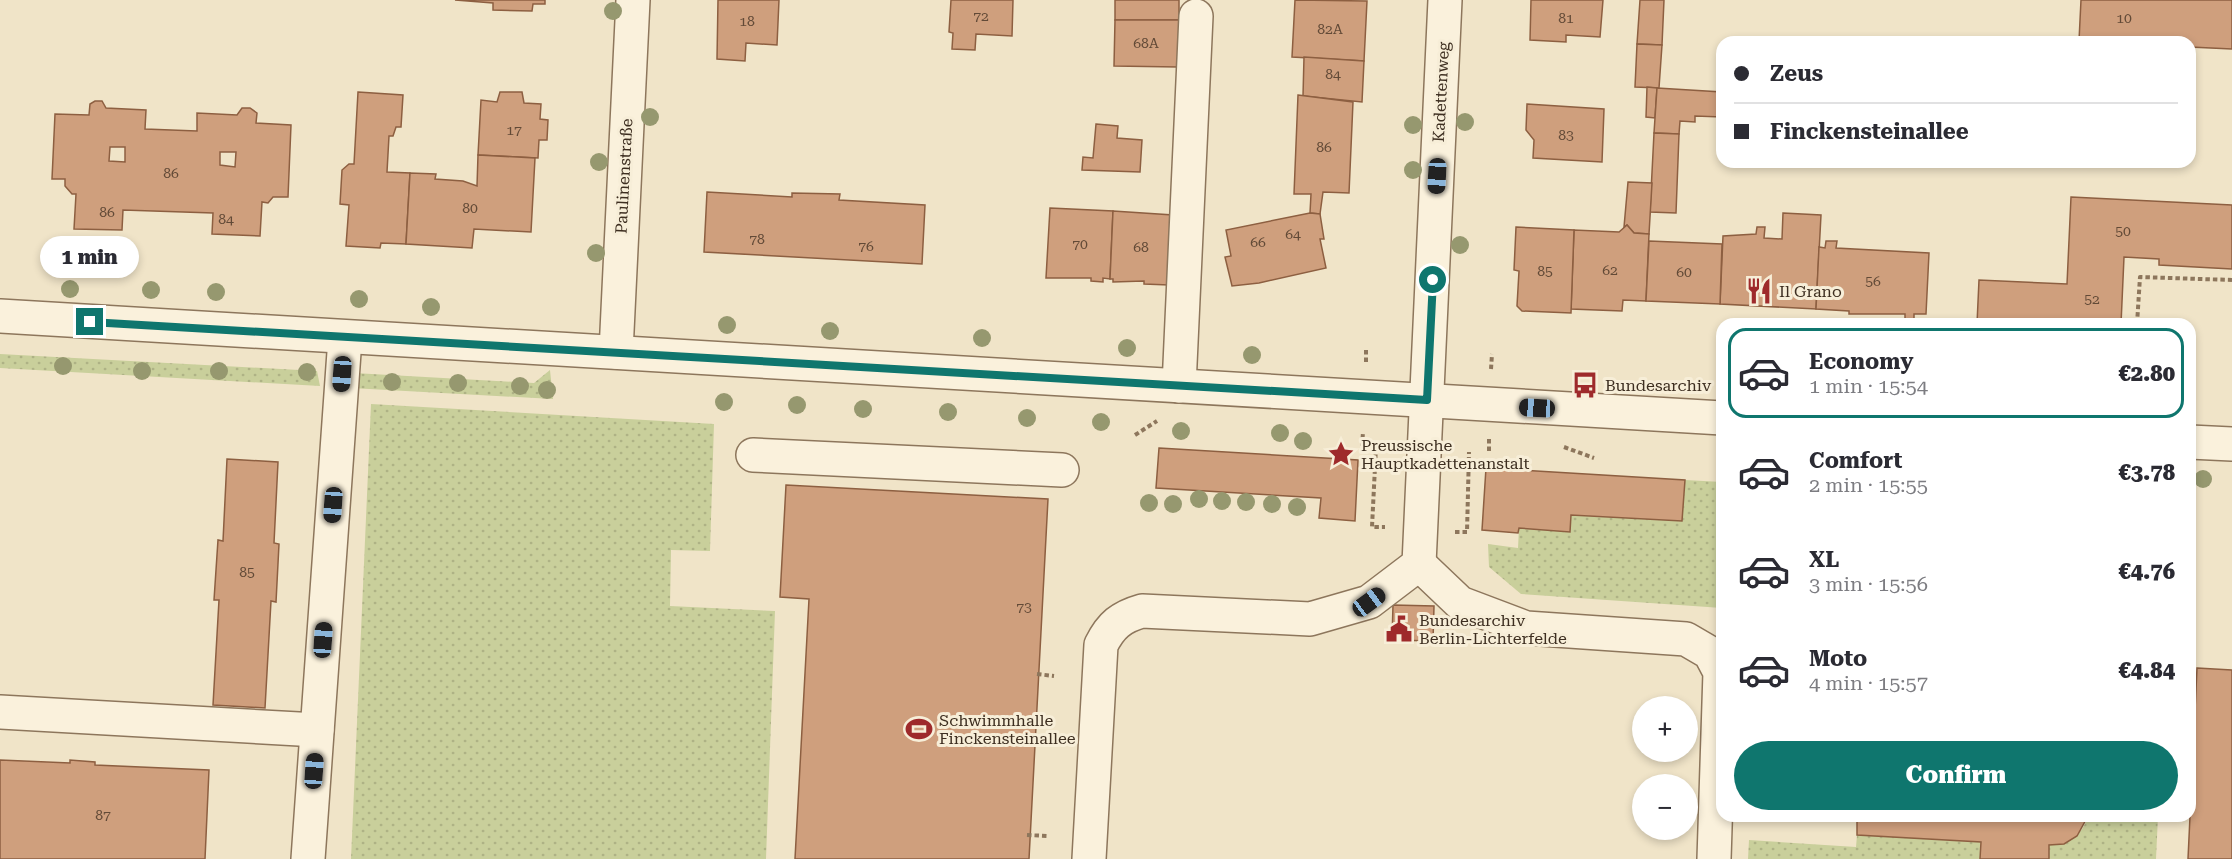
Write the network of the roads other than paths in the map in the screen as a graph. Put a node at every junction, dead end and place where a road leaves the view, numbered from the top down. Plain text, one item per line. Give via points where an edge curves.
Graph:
1 (633, 0) edge
2 (1445, 0) edge
3 (1196, 16) dead end
4 (0, 316) edge
5 (345, 338) junction
6 (616, 352) junction
7 (1179, 386) junction
8 (1427, 400) junction
9 (1716, 418) edge
10 (2196, 442) edge
11 (2232, 444) edge
12 (753, 455) dead end
13 (1062, 470) dead end
14 (1419, 564) junction
15 (1716, 664) edge
16 (0, 712) edge
17 (317, 730) junction
18 (1716, 797) edge
19 (308, 859) edge
20 (1089, 859) edge
21 (1714, 859) edge

1 - 6 street, Paulinenstraße
2 - 8 street, Kadettenweg
3 - 7 street
4 - 5 street
5 - 6 street
5 - 17 street
6 - 7 street
7 - 8 street
8 - 9 street
8 - 14 street, Kadettenweg
10 - 11 street
12 - 13 street
14 - 15 street via 1460,603 1526,628 1686,639 1710,653
14 - 20 street via 1369,602 1310,619 1142,611 1124,616 1109,629 1101,645
16 - 17 street
17 - 19 street
18 - 21 street

